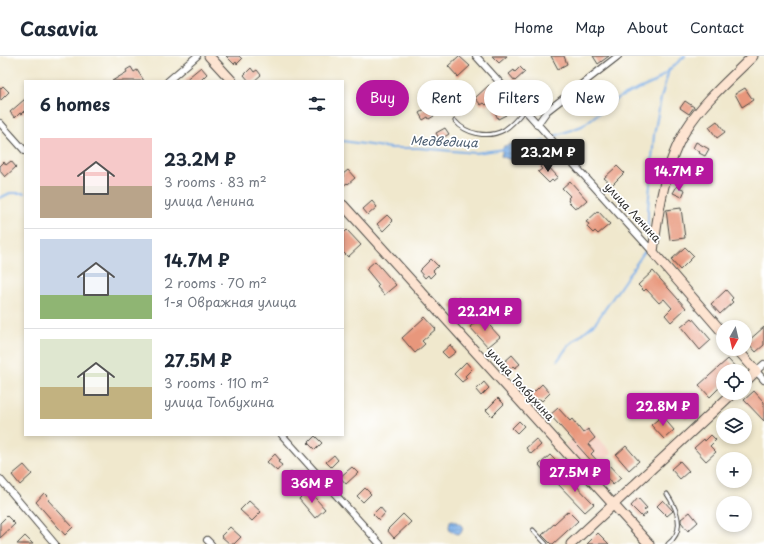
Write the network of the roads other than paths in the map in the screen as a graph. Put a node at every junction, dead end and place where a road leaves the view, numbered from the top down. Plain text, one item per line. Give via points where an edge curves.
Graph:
1 (197, 56) edge
2 (209, 56) edge
3 (476, 56) edge
4 (618, 56) edge
5 (753, 56) edge
6 (169, 80) edge
7 (231, 80) edge
8 (497, 80) edge
9 (519, 116) edge
10 (529, 116) edge
11 (454, 121) dead end
12 (0, 123) edge
13 (537, 125) junction
14 (24, 150) edge
15 (344, 206) edge
16 (653, 252) junction
17 (716, 325) edge
18 (743, 356) edge
19 (764, 364) edge
20 (756, 371) junction
21 (752, 375) edge
22 (764, 380) edge
23 (725, 400) edge
24 (283, 436) edge
25 (0, 479) edge
26 (667, 494) dead end
27 (613, 504) junction
28 (533, 530) dead end
29 (56, 544) edge
30 (380, 544) edge
31 (546, 544) edge
32 (571, 544) edge
33 (649, 544) edge
34 (668, 544) edge

1 - 6 street
2 - 7 street
3 - 8 street, улица Ленина
4 - 13 street via 547,111
5 - 16 street via 706,103 683,135 673,157 662,195
9 - 11 lane via 503,131 490,134 468,132
10 - 13 street, улица Ленина
12 - 14 street
13 - 16 street, улица Ленина
15 - 27 street, улица Толбухина
16 - 17 street, улица Ленина
18 - 20 street
19 - 20 street
20 - 21 street
20 - 22 street
23 - 27 street
24 - 30 street
25 - 29 street
26 - 34 lane via 674,504 678,520 675,536
27 - 32 street
27 - 33 street, улица Толбухина
28 - 31 lane

